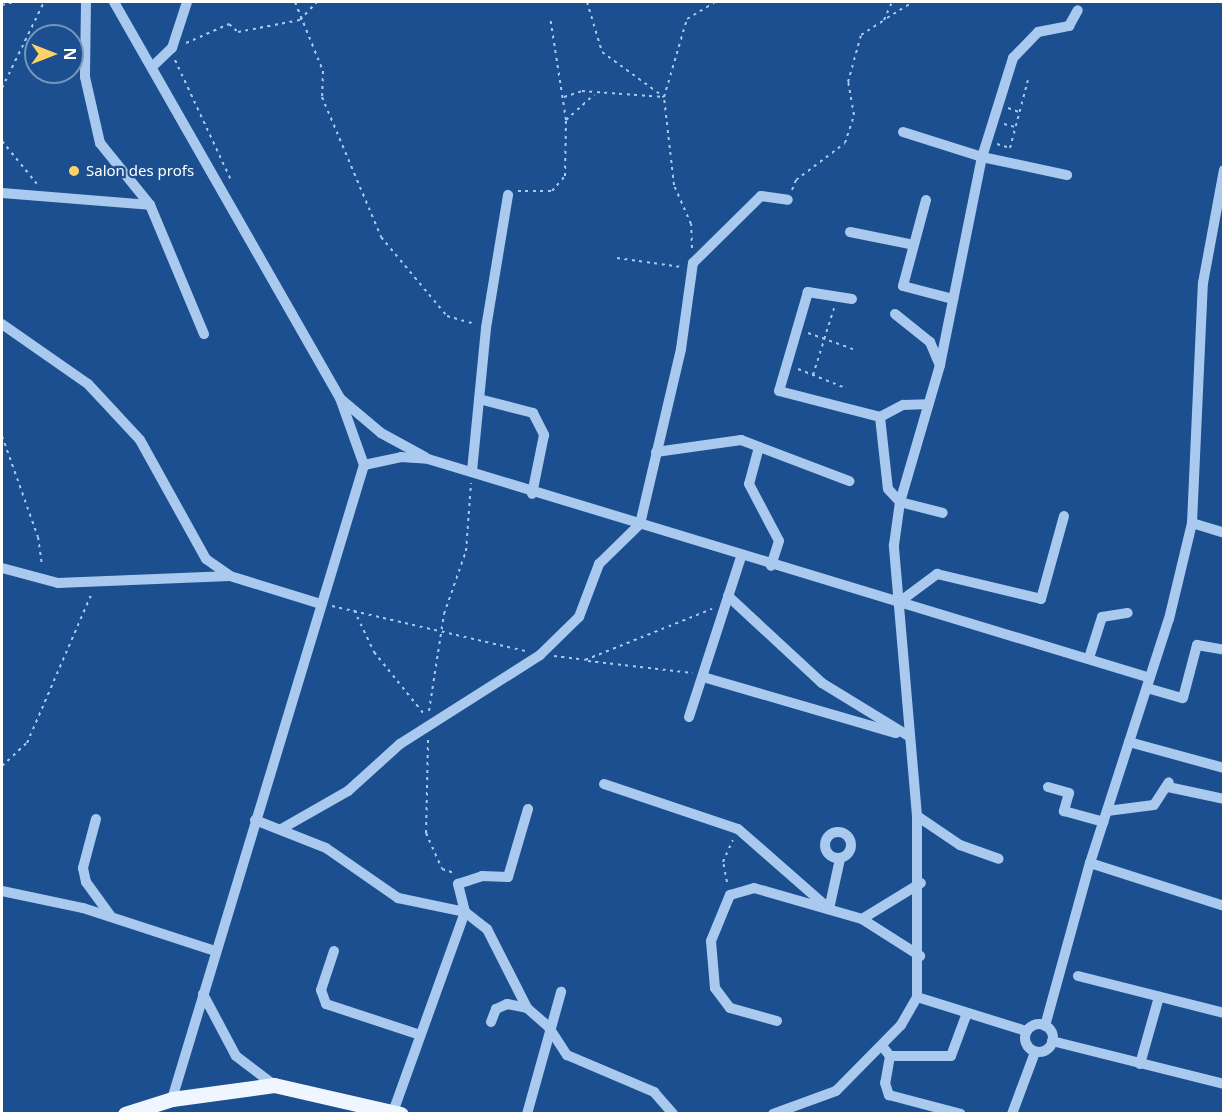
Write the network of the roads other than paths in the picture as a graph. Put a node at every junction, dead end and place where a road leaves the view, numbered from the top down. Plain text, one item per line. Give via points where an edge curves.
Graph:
1 (86, 2) edge
2 (114, 2) edge
3 (187, 2) edge
4 (1078, 10) dead end
5 (152, 67) junction
6 (903, 132) dead end
7 (982, 157) junction
8 (1224, 170) edge
9 (1067, 175) dead end
10 (2, 193) edge
11 (508, 195) road end
12 (788, 200) road end
13 (926, 200) dead end
14 (150, 205) junction
15 (850, 232) dead end
16 (914, 245) junction
17 (852, 299) dead end
18 (953, 299) junction
19 (895, 314) dead end
20 (2, 324) edge
21 (204, 334) dead end
22 (940, 365) junction
23 (340, 398) junction
24 (479, 399) junction
25 (928, 404) junction
26 (880, 417) junction
27 (759, 447) junction
28 (656, 452) junction
29 (428, 459) junction
30 (364, 465) junction
31 (472, 471) junction
32 (849, 481) dead end
33 (532, 494) junction
34 (900, 502) junction
35 (943, 513) dead end
36 (1064, 516) dead end
37 (1192, 523) junction
38 (640, 524) junction
39 (1224, 533) edge
40 (741, 557) junction
41 (771, 566) junction
42 (2, 568) edge
43 (230, 576) junction
44 (728, 596) junction
45 (898, 603) junction
46 (321, 604) junction
47 (1128, 613) dead end
48 (1224, 650) edge
49 (1089, 658) junction
50 (703, 677) junction
51 (1149, 683) junction
52 (689, 717) dead end
53 (910, 737) junction
54 (1129, 742) junction
55 (1224, 768) edge
56 (604, 784) dead end
57 (1048, 787) dead end
58 (1224, 799) edge
59 (528, 809) dead end
60 (917, 816) junction
61 (1105, 817) junction
62 (96, 819) dead end
63 (255, 820) junction
64 (283, 828) junction
65 (840, 859) dead end
66 (999, 859) dead end
67 (1090, 863) junction
68 (921, 883) junction
69 (2, 891) edge
70 (1224, 906) edge
71 (829, 909) junction
72 (465, 912) junction
73 (110, 915) junction
74 (862, 919) junction
75 (215, 951) junction
76 (334, 951) dead end
77 (920, 956) junction
78 (1078, 976) dead end
79 (561, 992) dead end
80 (204, 994) junction
81 (1159, 997) junction
82 (917, 998) junction
83 (526, 1008) junction
84 (967, 1013) junction
85 (1224, 1013) edge
86 (777, 1021) dead end
87 (491, 1022) dead end
88 (548, 1026) junction
89 (1045, 1026) junction
90 (1026, 1031) junction
91 (417, 1034) junction
92 (1052, 1041) junction
93 (882, 1046) junction
94 (1035, 1052) junction
95 (890, 1056) junction
96 (1140, 1064) junction
97 (274, 1085) junction
98 (1223, 1085) edge
99 (163, 1105) edge
100 (354, 1108) edge
101 (125, 1113) edge
102 (397, 1113) edge
103 (527, 1113) edge
104 (673, 1113) edge
105 (773, 1113) edge
106 (961, 1113) edge
107 (1012, 1113) edge

1 - 14 street via 85,77 100,143
2 - 5 street
3 - 5 street via 172,48
4 - 7 street via 1070,26 1038,32 1020,49
5 - 23 street
6 - 7 street
7 - 9 street
7 - 18 street
8 - 37 street via 1203,283
10 - 14 street
11 - 24 street via 486,328
12 - 28 street via 761,196 692,268 681,350
13 - 16 street
14 - 21 street
15 - 16 street
16 - 18 street via 903,286
17 - 26 street via 808,292 779,391
18 - 22 street
19 - 22 street via 930,342
20 - 43 street via 88,384 140,440 206,559
22 - 25 street
23 - 29 street via 381,434
23 - 30 street
24 - 31 street
24 - 33 street via 533,413 544,435
25 - 26 street via 903,405
25 - 34 street
26 - 34 street via 888,489
27 - 28 street via 741,440
27 - 32 street
27 - 41 street via 749,484 778,541
28 - 38 street
29 - 30 street via 401,457
29 - 31 street
30 - 46 street
31 - 33 street
33 - 38 street
34 - 35 street
34 - 45 street via 894,545
36 - 45 street via 1041,599 937,574
37 - 39 street
37 - 51 street
38 - 40 street
38 - 64 street via 599,564 579,617 540,655 428,726 348,791
40 - 41 street
40 - 44 street
41 - 45 street
42 - 43 street via 44,581 97,583
43 - 46 street
44 - 50 street
44 - 53 street via 822,683
45 - 49 street
45 - 53 street
46 - 63 street
47 - 49 street via 1102,617
48 - 51 street via 1197,645 1183,698
49 - 51 street
50 - 52 street
50 - 53 street
51 - 54 street
53 - 60 street
54 - 55 street
54 - 61 street
56 - 71 street via 738,829
57 - 61 street via 1069,793 1064,811
58 - 61 street via 1168,785 1154,805
59 - 72 street via 508,877 482,876 458,884
60 - 66 street via 960,845
60 - 68 street
61 - 67 street
62 - 73 street via 83,868 86,882
63 - 64 street
63 - 75 street
64 - 72 street via 326,848 398,898
65 - 71 street
67 - 70 street
67 - 89 street
68 - 74 street
68 - 77 street
69 - 73 street
71 - 74 street
71 - 86 street via 754,888 730,895 711,941 716,988 730,1008
72 - 83 street via 487,929
72 - 91 street
73 - 75 street
74 - 77 street
75 - 80 street
76 - 91 street via 321,990 326,1004
77 - 82 street
78 - 81 street
79 - 88 street
80 - 97 street via 236,1056
80 - 99 street
81 - 85 street
81 - 96 street
82 - 84 street
82 - 93 street
83 - 87 street via 507,1005 496,1009
83 - 88 street
84 - 90 street
84 - 95 street via 951,1056
88 - 103 street
88 - 104 street via 567,1055 654,1092
89 - 90 street
89 - 92 street
90 - 94 street via 1025,1041
91 - 102 street
92 - 94 street via 1044,1052
92 - 96 street
93 - 95 street
93 - 105 street via 822,1100
94 - 107 street
95 - 106 street via 885,1083 889,1095
96 - 98 street
97 - 99 main road
97 - 100 main road
99 - 101 main road
100 - 102 main road

